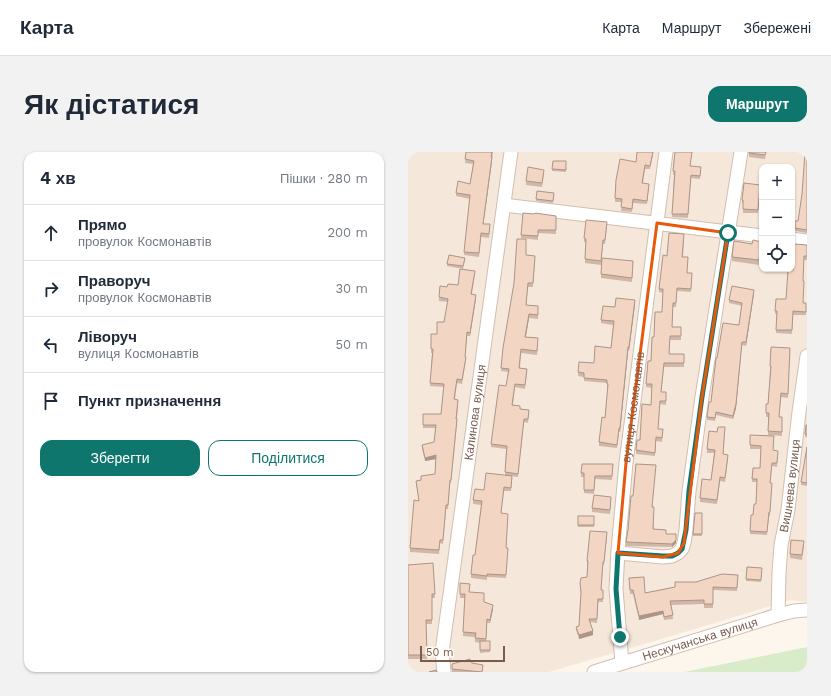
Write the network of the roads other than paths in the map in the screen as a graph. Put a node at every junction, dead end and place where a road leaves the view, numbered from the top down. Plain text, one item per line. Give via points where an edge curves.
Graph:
1 (511, 152) edge
2 (666, 152) edge
3 (741, 152) edge
4 (504, 205) junction
5 (657, 223) junction
6 (728, 233) junction
7 (759, 236) edge
8 (795, 239) edge
9 (807, 241) edge
10 (807, 356) edge
11 (618, 553) junction
12 (807, 610) edge
13 (778, 615) junction
14 (622, 663) junction
15 (444, 672) edge
16 (594, 672) edge

1 - 4 street, Калинова вулиця
2 - 5 street, вулиця Космонавтів
3 - 6 street
4 - 5 street
4 - 15 street, Калинова вулиця via 442,652
5 - 6 street
5 - 11 street, вулиця Космонавтів via 626,463
6 - 7 street
6 - 11 street via 702,397 682,549 672,556
8 - 9 street
10 - 13 street, Вишнева вулиця via 788,510 781,545
11 - 14 street, вулиця Космонавтів via 616,589
12 - 13 street, Нескучанська вулиця
13 - 14 street, Нескучанська вулиця
14 - 16 street, Нескучанська вулиця

